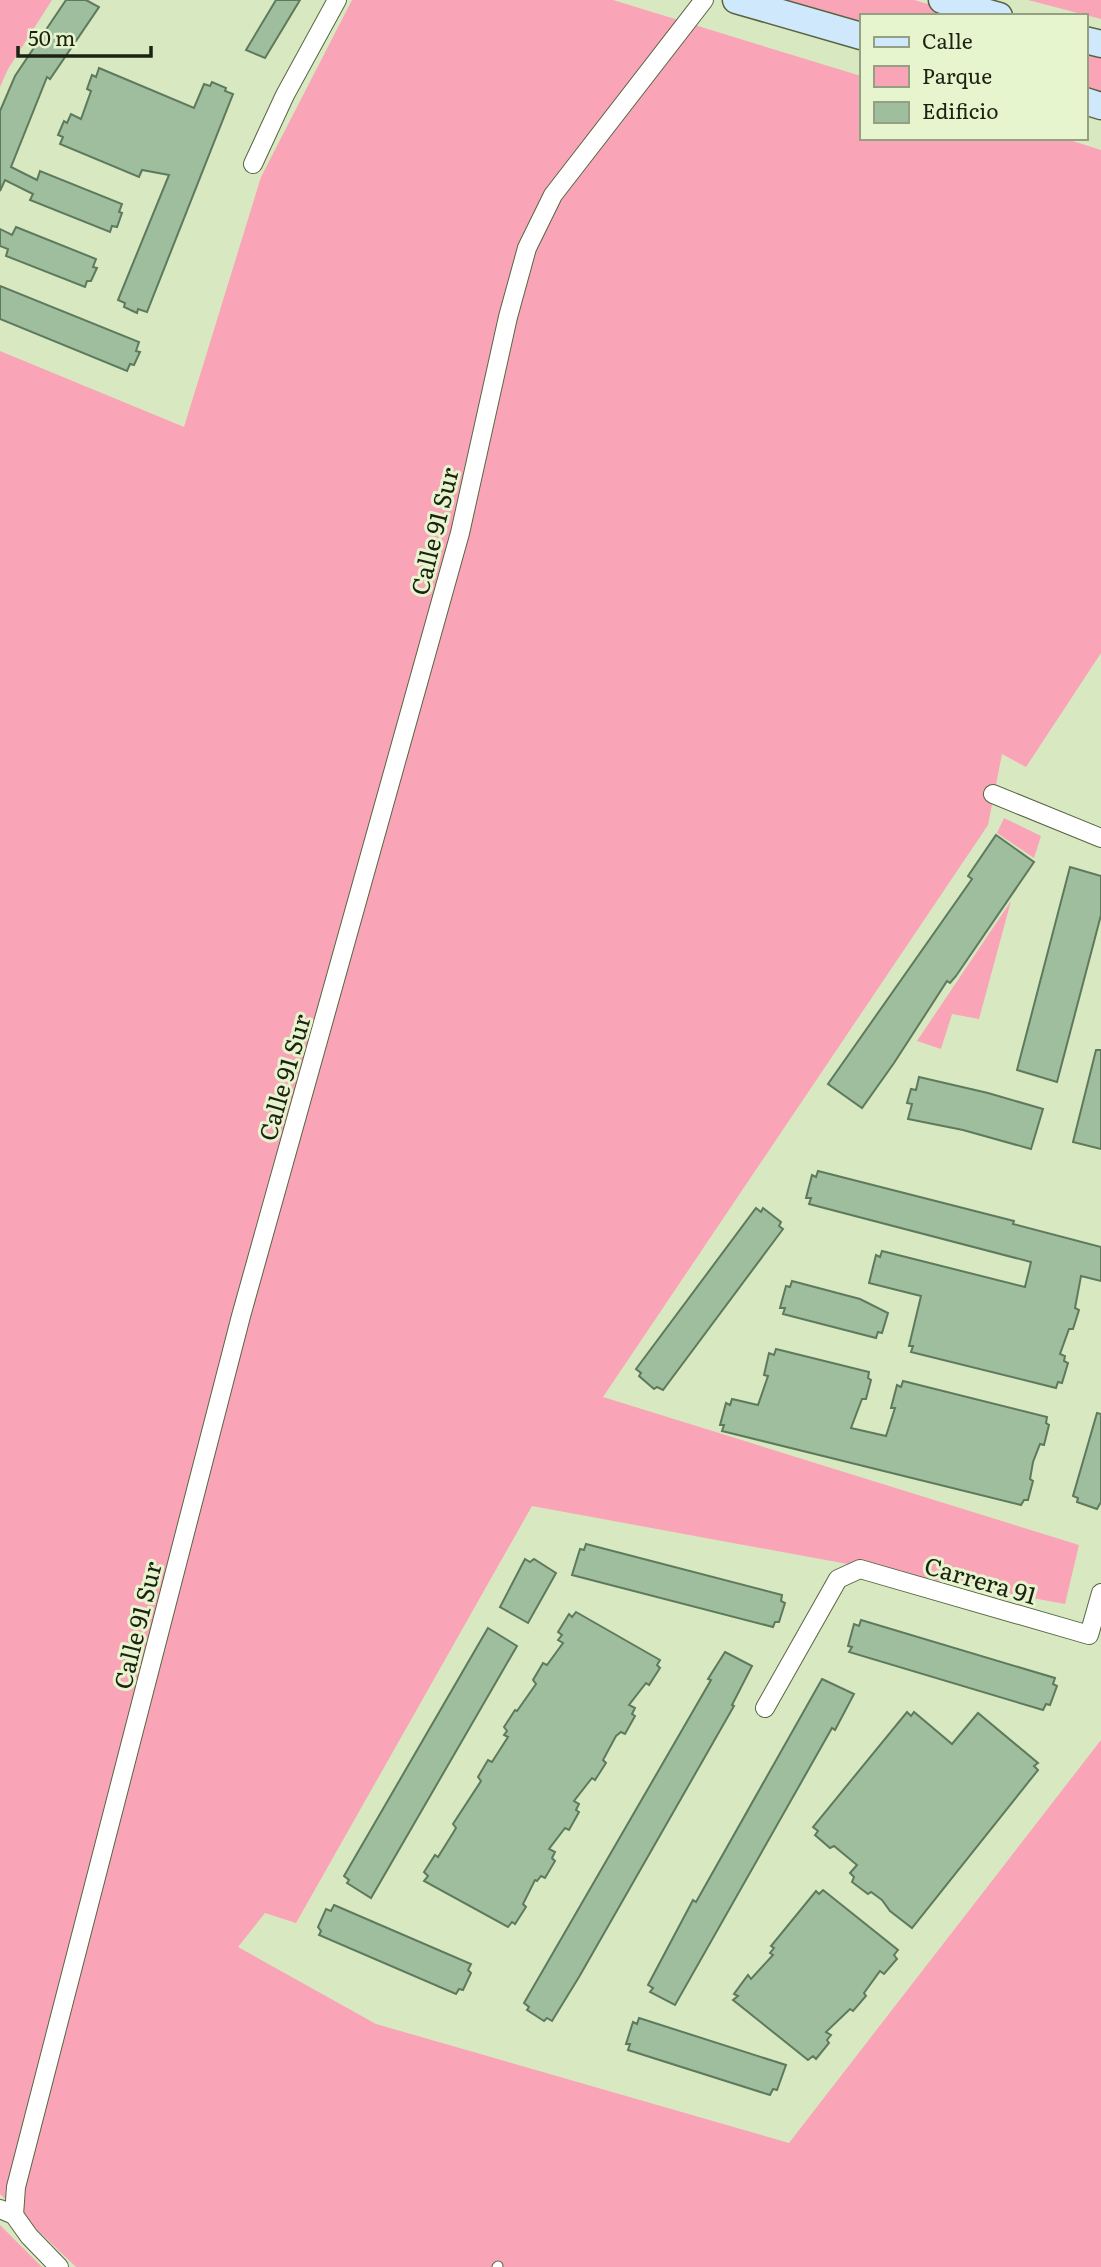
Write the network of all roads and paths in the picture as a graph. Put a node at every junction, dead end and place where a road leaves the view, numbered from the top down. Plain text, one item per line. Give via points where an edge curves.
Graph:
1 (337, 0) edge
2 (704, 0) edge
3 (736, 0) edge
4 (942, 0) edge
5 (992, 14) edge
6 (860, 36) edge
7 (253, 164) dead end
8 (993, 794) dead end
9 (1101, 838) edge
10 (1100, 1598) edge
11 (765, 1708) dead end
12 (7, 2212) edge
13 (59, 2267) edge

1 - 7 street
2 - 12 street, Calle 91 Sur via 553,195 527,248 460,533 241,1316
3 - 6 main road
4 - 5 main road
8 - 9 street
10 - 11 street, Carrera 91 via 1089,1635 860,1569 838,1579
12 - 13 street

